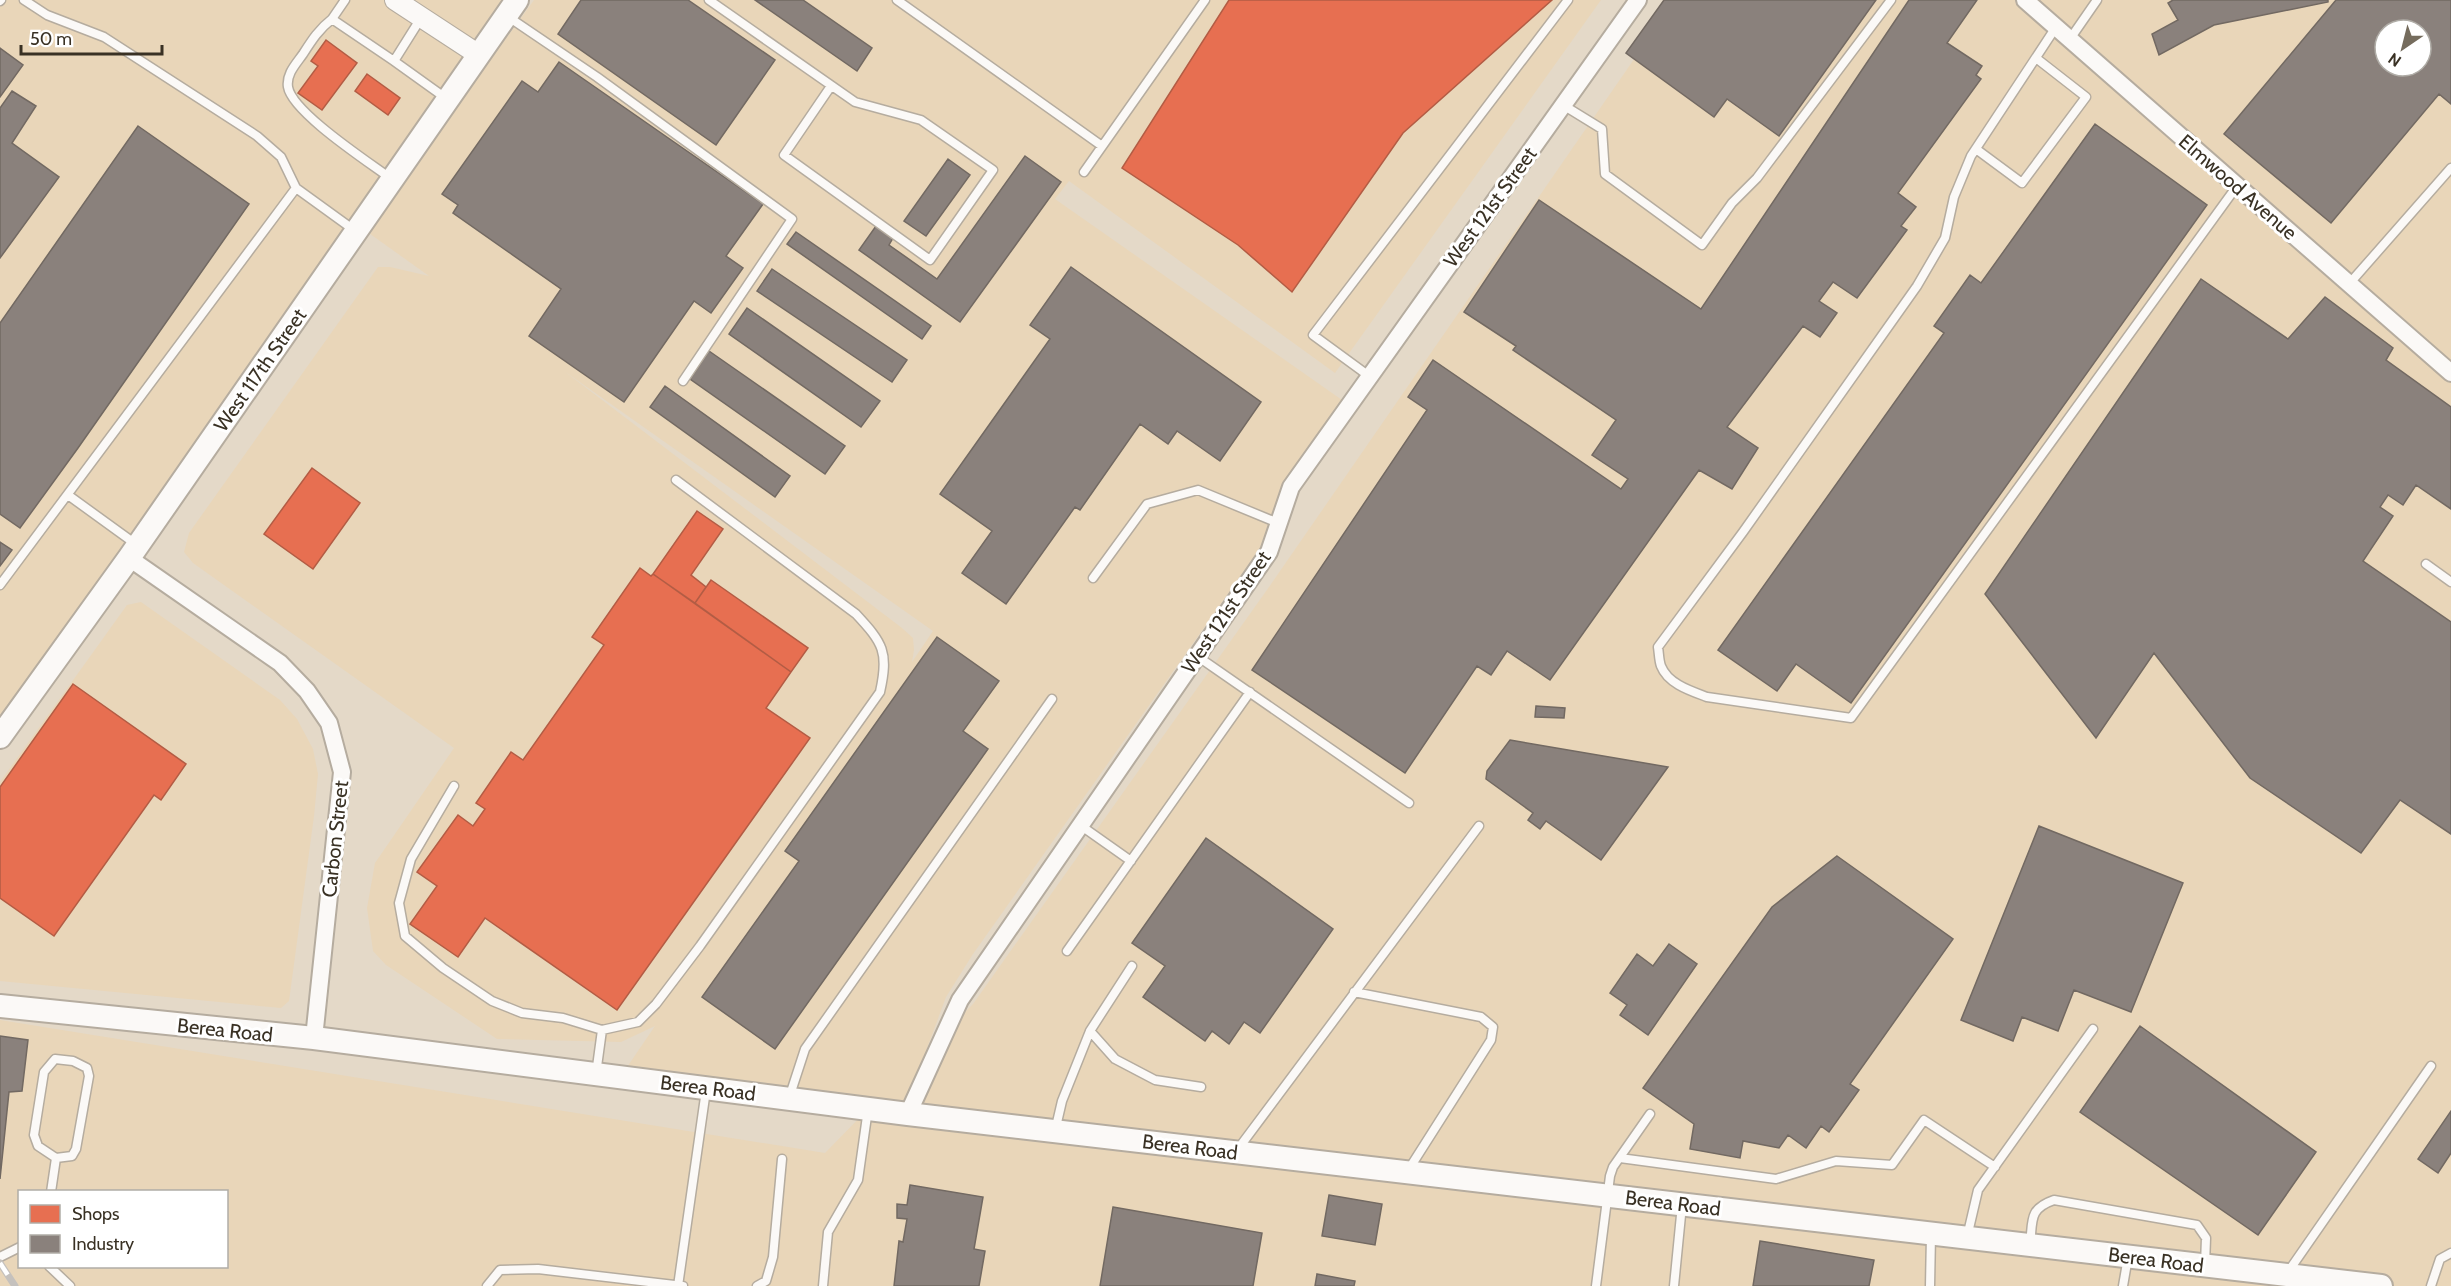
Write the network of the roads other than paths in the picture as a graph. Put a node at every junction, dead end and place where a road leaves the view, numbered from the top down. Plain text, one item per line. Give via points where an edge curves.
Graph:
1 (24, 0) edge
2 (345, 0) edge
3 (395, 0) edge
4 (709, 0) edge
5 (897, 0) edge
6 (1205, 0) edge
7 (1568, 0) edge
8 (1638, 0) edge
9 (1891, 0) edge
10 (2025, 0) edge
11 (2097, 0) edge
12 (512, 8) edge
13 (421, 18) junction
14 (332, 19) junction
15 (2056, 27) junction
16 (2070, 39) junction
17 (479, 55) junction
18 (2036, 58) junction
19 (394, 62) junction
20 (831, 86) junction
21 (448, 100) junction
22 (1563, 105) junction
23 (1102, 146) junction
24 (1976, 149) junction
25 (2451, 168) edge
26 (1084, 172) dead end
27 (393, 180) junction
28 (2237, 186) junction
29 (296, 188) junction
30 (357, 232) junction
31 (2349, 284) junction
32 (2451, 373) edge
33 (1369, 376) junction
34 (683, 381) dead end
35 (676, 480) dead end
36 (68, 495) junction
37 (1278, 523) junction
38 (133, 552) junction
39 (2426, 564) dead end
40 (1093, 578) dead end
41 (2451, 582) edge
42 (0, 585) edge
43 (1197, 656) junction
44 (1250, 692) junction
45 (1052, 699) dead end
46 (0, 737) edge
47 (454, 786) dead end
48 (1409, 803) dead end
49 (1080, 825) junction
50 (1479, 826) dead end
51 (1131, 861) junction
52 (1067, 951) dead end
53 (1132, 966) dead end
54 (1354, 992) junction
55 (0, 1006) edge
56 (2093, 1029) dead end
57 (602, 1030) junction
58 (1090, 1031) junction
59 (314, 1038) junction
60 (2432, 1066) dead end
61 (596, 1074) junction
62 (1201, 1087) dead end
63 (706, 1088) junction
64 (789, 1099) junction
65 (868, 1109) junction
66 (908, 1114) junction
67 (1650, 1114) dead end
68 (1055, 1131) junction
69 (1236, 1152) junction
70 (56, 1158) junction
71 (1620, 1158) junction
72 (782, 1159) dead end
73 (1995, 1167) junction
74 (1407, 1172) junction
75 (51, 1190) edge
76 (1607, 1196) junction
77 (1682, 1204) junction
78 (1931, 1234) junction
79 (1967, 1238) junction
80 (2030, 1245) junction
81 (18, 1248) edge
82 (2451, 1253) edge
83 (0, 1257) edge
84 (2128, 1257) junction
85 (2205, 1266) junction
86 (51, 1268) edge
87 (2275, 1276) junction
88 (70, 1286) edge
89 (487, 1286) edge
90 (678, 1286) edge
91 (683, 1286) edge
92 (757, 1286) edge
93 (823, 1286) edge
94 (1596, 1286) edge
95 (1674, 1286) edge
96 (1930, 1286) edge
97 (2123, 1286) edge
98 (2381, 1286) edge
99 (2431, 1286) edge

1 - 29 lane via 47,15 104,37 257,136 282,157
2 - 14 lane
3 - 13 street
4 - 20 lane
5 - 23 lane
6 - 23 lane
7 - 33 lane via 1313,335
8 - 22 street, West 121st Street
9 - 22 lane via 1757,178 1732,203 1702,244 1605,174 1602,129
10 - 15 street, Elmwood Avenue
11 - 16 lane
12 - 17 main road, West 117th Street
12 - 34 lane via 597,77 792,219
13 - 17 street
13 - 19 lane
14 - 19 lane
14 - 27 lane via 320,28 289,73 291,98
15 - 16 street, Elmwood Avenue
15 - 18 lane
16 - 28 street, Elmwood Avenue
17 - 21 main road, West 117th Street
18 - 24 lane
18 - 24 lane via 2086,97 2022,183
19 - 21 lane
20 - 20 lane via 855,102 921,120 993,170 930,260 783,155
21 - 27 main road, West 117th Street
22 - 33 street, West 121st Street
23 - 26 lane
24 - 28 lane via 1961,178 1945,238 1917,286 1659,647 1661,667 1670,679 1687,690 1707,697 1851,718
25 - 31 lane
27 - 30 main road, West 117th Street
28 - 31 street, Elmwood Avenue
29 - 30 lane
29 - 36 lane
30 - 38 main road, West 117th Street
31 - 32 street, Elmwood Avenue
33 - 37 street, West 121st Street via 1291,487
35 - 57 lane via 856,614 877,637 884,671 880,692 656,1004 638,1022
36 - 38 lane
36 - 42 lane
37 - 40 lane via 1198,490 1147,504
37 - 43 street, West 121st Street via 1269,552
38 - 46 main road, West 117th Street
38 - 59 street, Carbon Street via 280,663 307,691 329,723 342,772
39 - 41 lane
43 - 44 lane
43 - 49 street, West 121st Street
44 - 48 lane
44 - 51 lane
45 - 64 lane via 805,1049
47 - 57 lane via 411,859 399,903 405,936 492,1001
49 - 51 lane
49 - 66 street, West 121st Street via 960,1000
50 - 54 lane
51 - 52 lane
53 - 58 lane
54 - 69 lane
54 - 74 lane via 1481,1017 1493,1027 1491,1040
55 - 59 main road, Berea Road
56 - 73 lane
57 - 61 lane
58 - 62 lane via 1115,1059 1155,1080
58 - 68 lane via 1062,1101
59 - 61 main road, Berea Road
60 - 87 lane
61 - 63 main road, Berea Road
63 - 64 main road, Berea Road
63 - 90 lane
64 - 65 main road, Berea Road
65 - 66 main road, Berea Road
65 - 93 lane via 858,1180 828,1232
66 - 68 main road, Berea Road
67 - 71 lane
68 - 69 main road, Berea Road
69 - 74 main road, Berea Road
70 - 70 lane via 38,1146 34,1135 44,1072 55,1059 73,1061 87,1068 89,1076 76,1149 72,1156
70 - 75 lane
71 - 73 lane via 1776,1179 1836,1161 1892,1165 1924,1120
71 - 76 lane via 1610,1176
72 - 92 lane via 773,1257 766,1281
73 - 79 lane via 1978,1190
74 - 76 main road, Berea Road
76 - 77 main road, Berea Road
76 - 94 lane
77 - 78 main road, Berea Road
77 - 95 lane
78 - 79 main road, Berea Road
78 - 96 lane
79 - 80 main road, Berea Road
80 - 84 main road, Berea Road
80 - 85 lane via 2034,1213 2040,1205 2054,1200 2197,1225 2206,1238
81 - 83 lane
82 - 99 lane via 2440,1259
84 - 85 main road, Berea Road
84 - 97 lane
85 - 87 main road, Berea Road
86 - 88 lane
87 - 98 main road, Berea Road
89 - 90 lane via 500,1270 538,1269
90 - 91 lane

